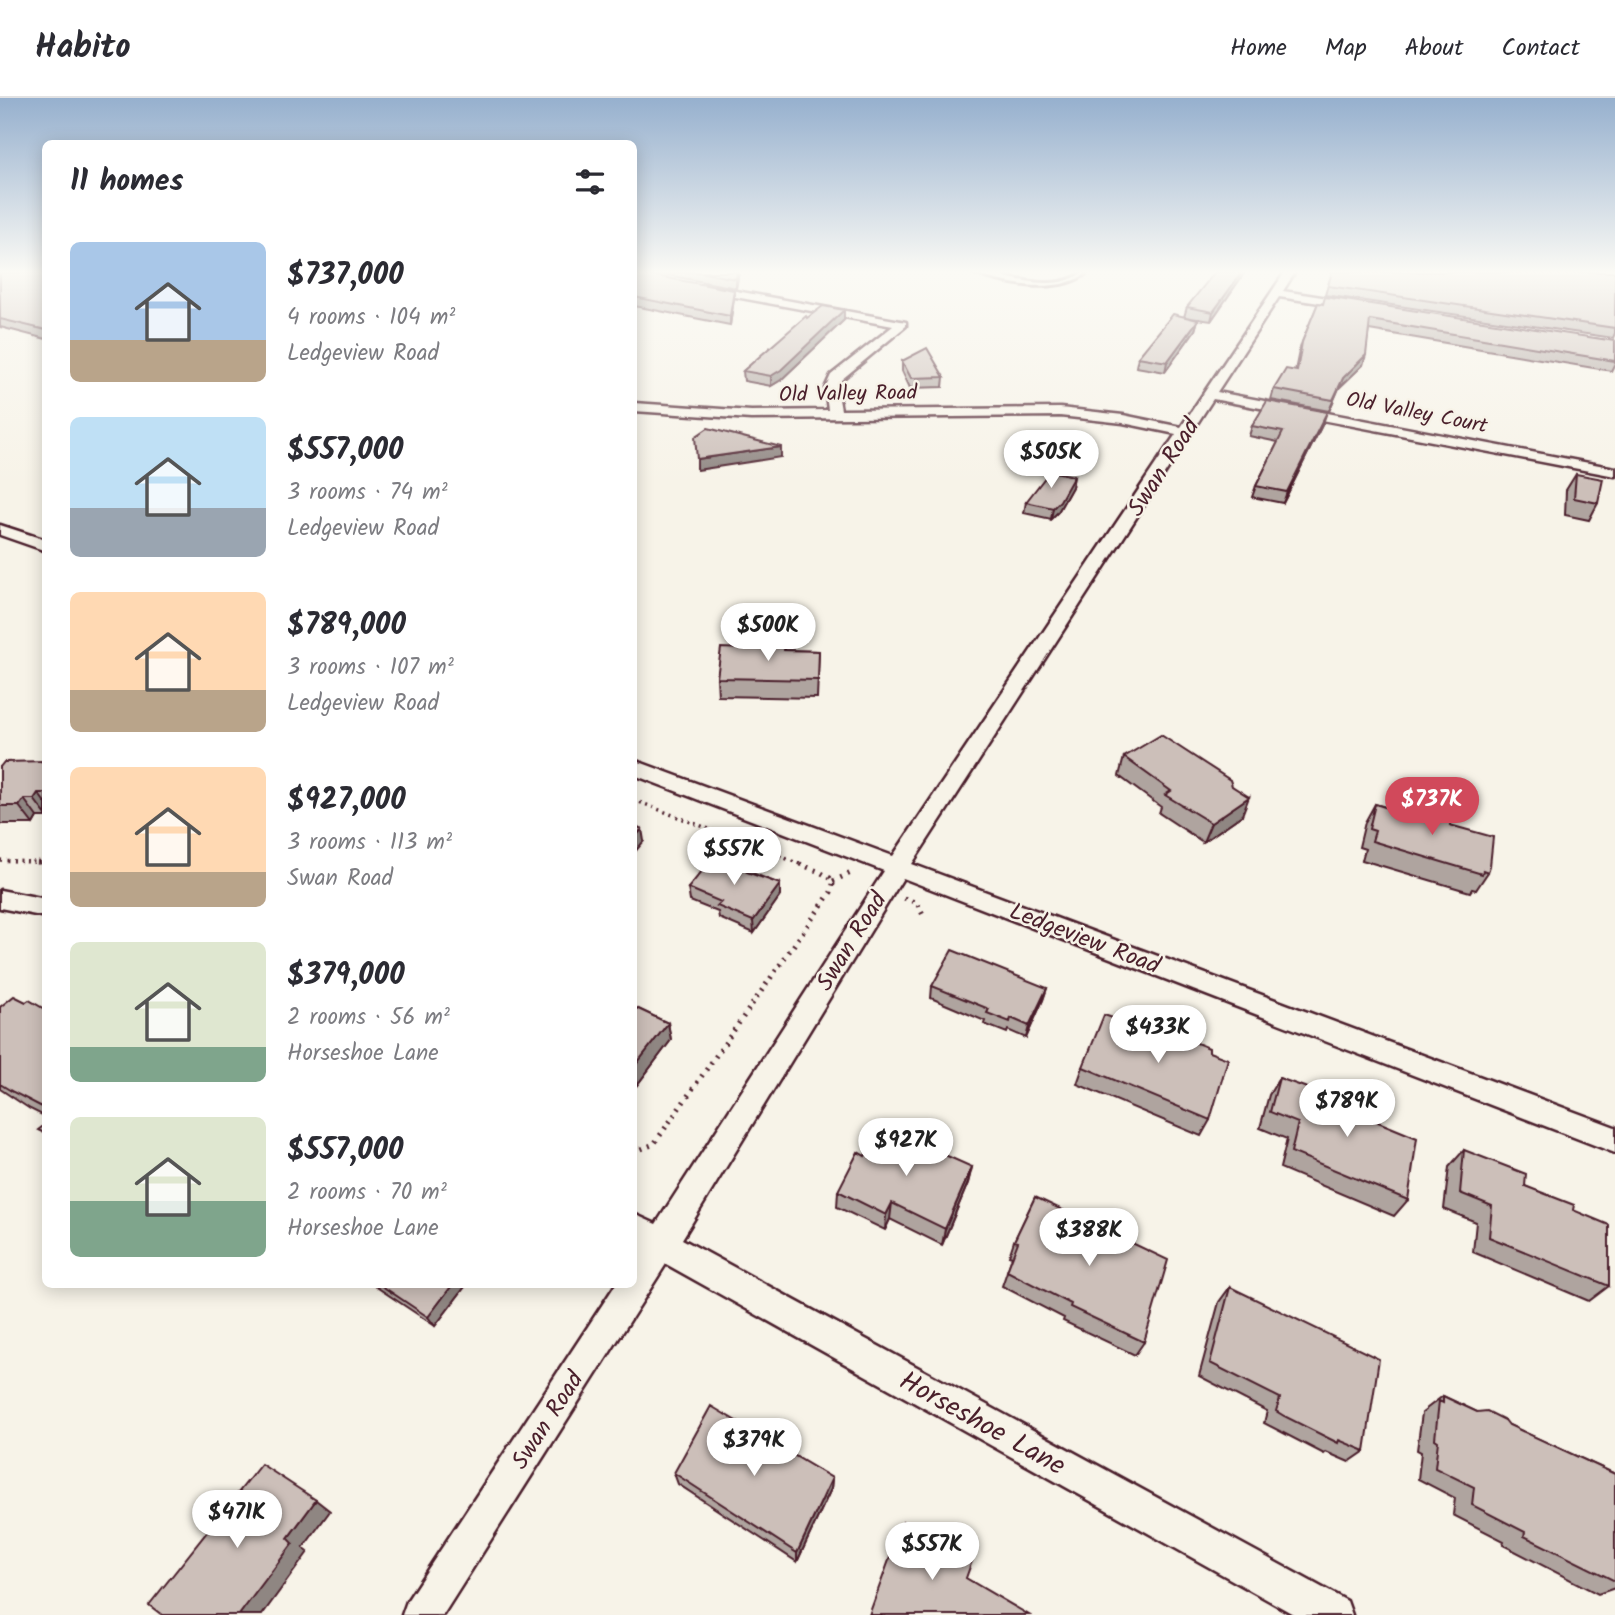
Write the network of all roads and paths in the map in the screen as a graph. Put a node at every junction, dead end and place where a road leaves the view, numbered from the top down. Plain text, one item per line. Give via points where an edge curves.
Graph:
1 (879, 343) edge
2 (1245, 343) edge
3 (1211, 395) junction
4 (637, 407) edge
5 (835, 414) junction
6 (1187, 432) junction
7 (1615, 472) edge
8 (0, 530) edge
9 (42, 545) edge
10 (637, 768) edge
11 (637, 801) edge
12 (0, 860) edge
13 (42, 863) edge
14 (898, 867) junction
15 (0, 899) edge
16 (42, 907) edge
17 (1615, 1140) edge
18 (637, 1151) edge
19 (647, 1237) edge
20 (637, 1254) edge
21 (617, 1288) edge
22 (421, 1615) edge
23 (1333, 1615) edge

1 - 5 street via 835,378 831,388
2 - 3 street, Swan Road
3 - 6 street, Swan Road
3 - 7 street, Old Valley Court
4 - 5 street, Old Valley Road via 710,414
5 - 6 street, Old Valley Road via 1060,412
6 - 14 street, Swan Road
8 - 9 street
10 - 14 street, Ledgeview Road
11 - 18 path via 820,872 834,884 654,1144
12 - 13 path
14 - 17 street, Ledgeview Road
14 - 19 street, Swan Road
15 - 16 street
19 - 20 street, Swan Road
19 - 23 street, Horseshoe Lane
21 - 22 street, Swan Road

